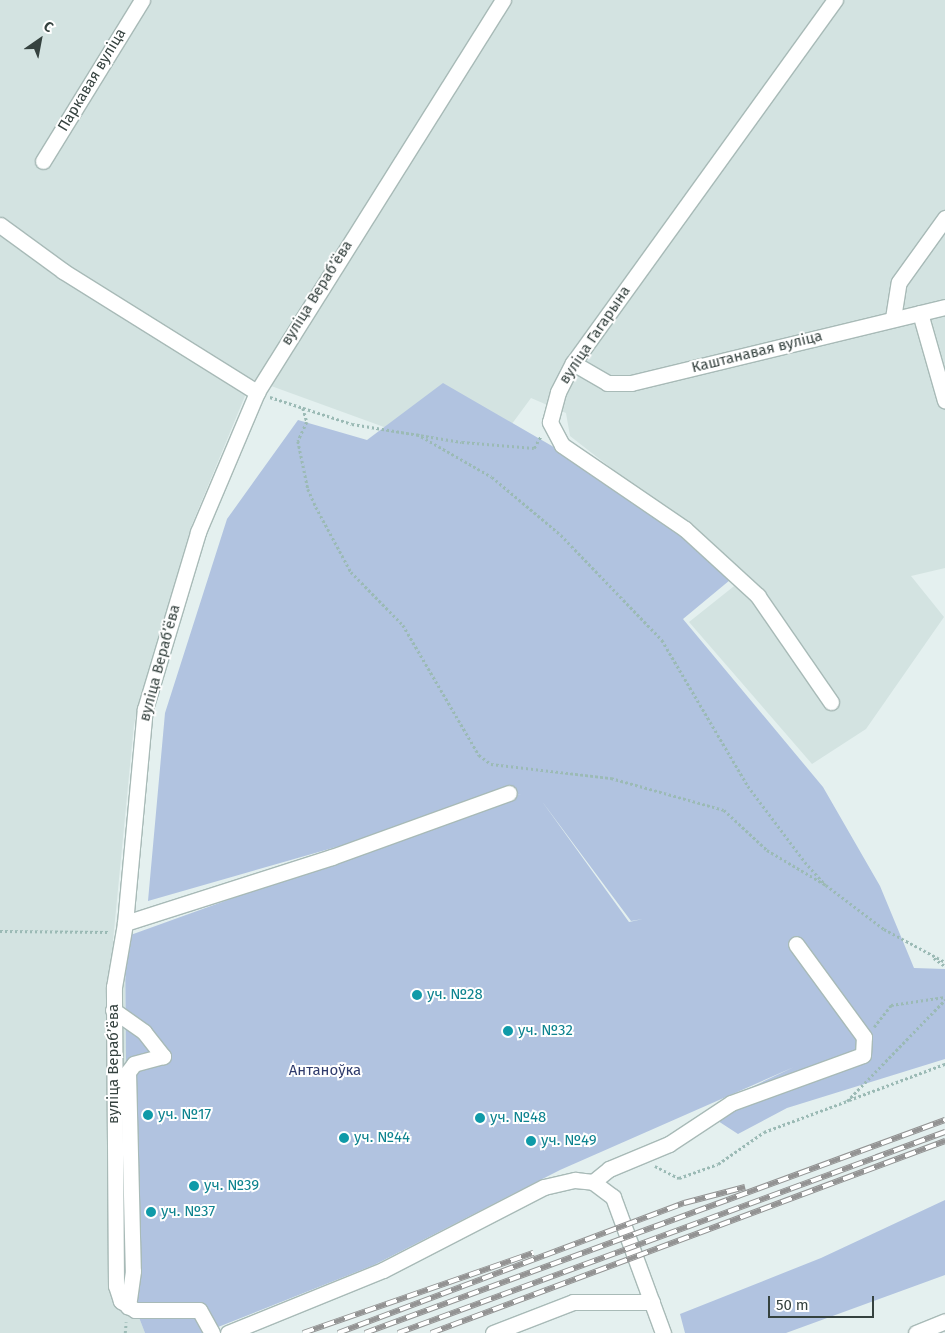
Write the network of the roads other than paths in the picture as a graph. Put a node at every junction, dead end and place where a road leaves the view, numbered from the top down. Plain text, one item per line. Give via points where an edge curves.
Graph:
1 (142, 0) edge
2 (503, 0) edge
3 (836, 0) edge
4 (43, 161) dead end
5 (945, 218) edge
6 (0, 225) edge
7 (945, 307) edge
8 (920, 312) junction
9 (893, 318) junction
10 (573, 363) junction
11 (257, 392) junction
12 (945, 401) edge
13 (831, 702) dead end
14 (509, 793) dead end
15 (124, 928) junction
16 (796, 944) dead end
17 (113, 1010) junction
18 (594, 1182) junction
19 (652, 1302) junction
20 (128, 1307) junction
21 (945, 1321) edge
22 (212, 1333) edge
23 (228, 1333) edge
24 (493, 1333) edge
25 (663, 1333) edge
26 (916, 1333) edge

1 - 4 street, Паркавая вуліца
2 - 11 street, вуліца Верабʼёва
3 - 10 street, вуліца Гагарына
5 - 9 street via 899,282
6 - 11 street via 63,271
7 - 8 street, Каштанавая вуліца
8 - 9 street, Каштанавая вуліца
8 - 12 street
9 - 10 street, Каштанавая вуліца via 618,385 594,378
10 - 13 street, вуліца Гагарына via 558,392 550,422 562,445 685,529 758,596
11 - 15 street, вуліца Верабʼёва via 198,532 145,709
14 - 15 street
15 - 17 street, вуліца Верабʼёва
16 - 18 street via 864,1037 863,1055 731,1103 669,1144 609,1169
17 - 20 street, вуліца Верабʼёва via 116,1286
17 - 20 street via 144,1032 163,1056 134,1064 128,1072 133,1271
18 - 19 street via 613,1197
18 - 23 street via 576,1180 544,1187 383,1270
19 - 24 street via 574,1302
19 - 25 street
20 - 22 street via 199,1310
21 - 26 street

